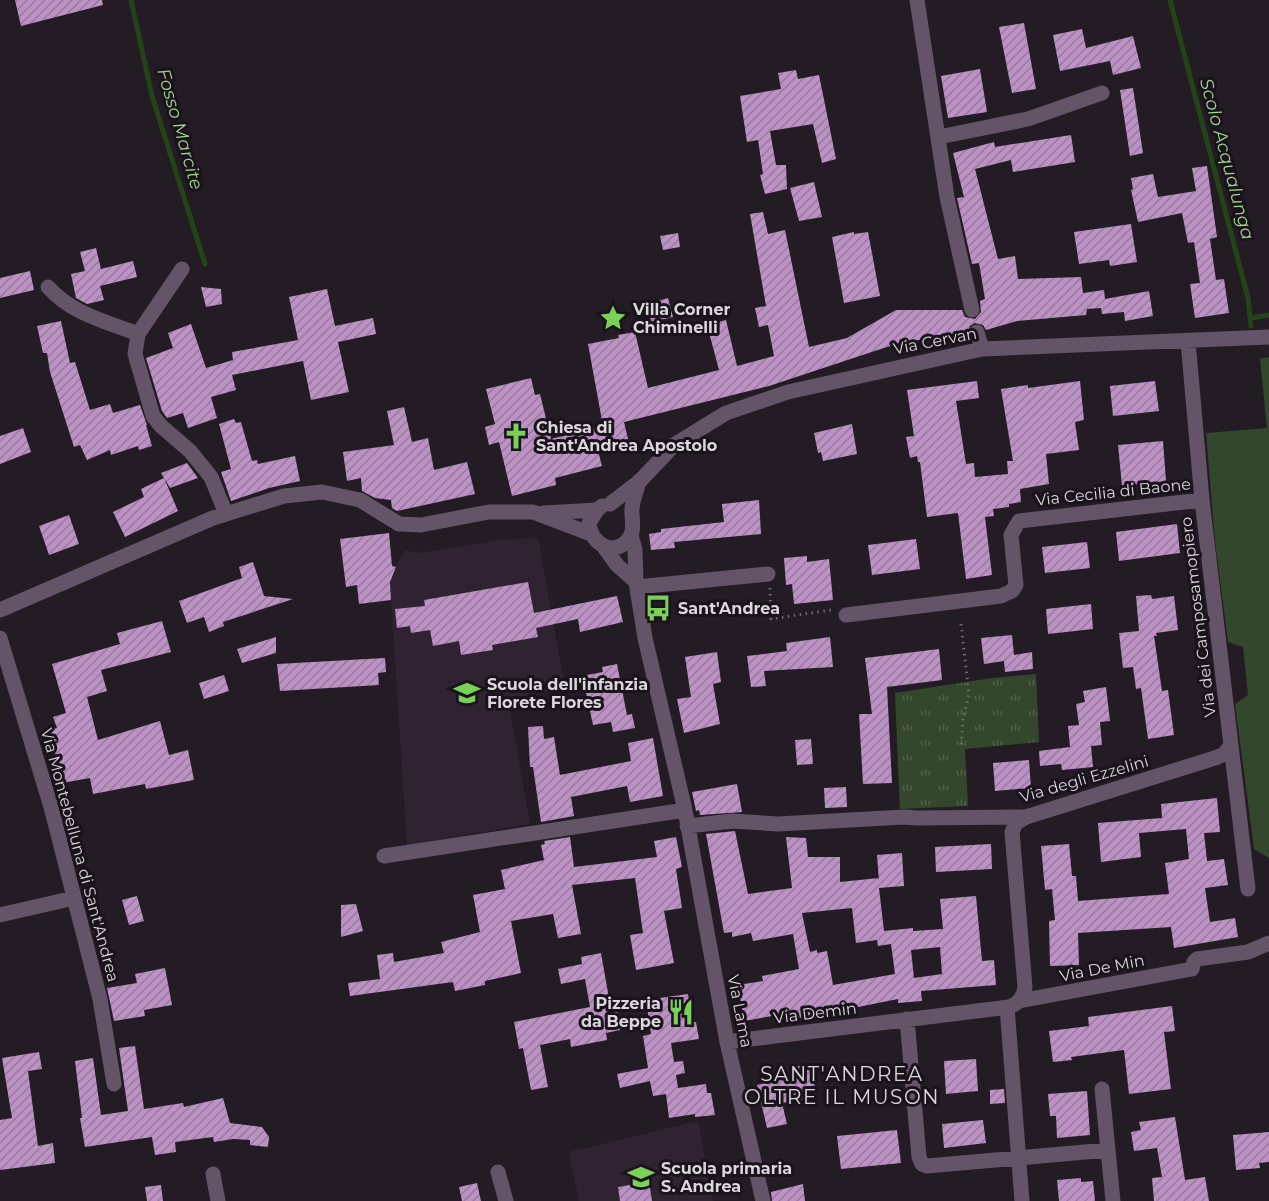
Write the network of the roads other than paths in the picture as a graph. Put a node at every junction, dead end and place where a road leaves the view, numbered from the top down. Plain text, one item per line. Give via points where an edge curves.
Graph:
1 (917, 0) edge
2 (1102, 93) dead end
3 (939, 137) junction
4 (182, 269) dead end
5 (48, 287) dead end
6 (972, 310) dead end
7 (977, 332) dead end
8 (138, 334) junction
9 (1269, 338) edge
10 (1188, 341) junction
11 (982, 349) junction
12 (639, 481) junction
13 (1202, 500) junction
14 (604, 507) junction
15 (540, 513) junction
16 (226, 514) junction
17 (631, 527) junction
18 (591, 534) junction
19 (604, 547) junction
20 (768, 574) road end
21 (637, 585) junction
22 (0, 610) edge
23 (844, 612) road end
24 (0, 638) edge
25 (1230, 746) junction
26 (684, 810) junction
27 (1026, 817) junction
28 (687, 826) junction
29 (384, 856) dead end
30 (1248, 890) dead end
31 (74, 898) junction
32 (0, 915) edge
33 (1269, 943) edge
34 (1017, 998) junction
35 (907, 1019) junction
36 (727, 1042) junction
37 (114, 1084) dead end
38 (1102, 1089) dead end
39 (1108, 1150) junction
40 (1019, 1157) junction
41 (498, 1172) dead end
42 (213, 1174) dead end
43 (218, 1201) edge
44 (506, 1201) edge
45 (763, 1201) edge
46 (1022, 1201) edge
47 (1113, 1201) edge

1 - 3 street
2 - 3 street via 1028,119
3 - 6 street via 947,197
4 - 8 street
5 - 8 street via 76,310
7 - 11 street
8 - 16 street via 135,354 153,416 211,477
9 - 10 street, Via Cervan
10 - 11 street, Via Cervan
10 - 13 street, Via dei Camposamopiero
11 - 12 street, Via Cervan via 788,392 726,413 674,445
12 - 14 street, Via Cervan
12 - 17 street, Via Lama
13 - 23 street, Via Cecilia di Baone via 1019,521 1011,535 1016,585 1008,593
13 - 25 street, Via dei Camposamopiero
14 - 15 street
14 - 17 street via 624,509
14 - 18 street via 589,523
15 - 16 street via 489,512 421,525 399,524 360,500 322,492 284,496
15 - 18 street
16 - 22 street
17 - 19 street via 624,544
17 - 21 street, Via Lama
18 - 19 street
19 - 21 street
20 - 21 street
21 - 26 street, Via Lama via 645,638
24 - 31 street, Via Montebelluna di Sant'Andrea
25 - 27 street, Via degli Ezzelini via 1218,757
25 - 30 street, Via dei Camposamopiero
26 - 28 street, Via Lama
26 - 29 street
27 - 28 street, Via degli Ezzelini via 904,817 778,824 733,821
27 - 34 street via 1016,823 1012,832
28 - 36 street, Via Lama
31 - 32 street
31 - 37 street, Via Montebelluna di Sant'Andrea via 100,999
33 - 34 street, Via De Min via 1248,952 1197,959 1192,969
34 - 35 street, Via Demin
34 - 40 street
35 - 36 street, Via Demin
35 - 40 street via 920,1162 927,1166
36 - 45 street, Via Lama
38 - 39 street
39 - 40 street
39 - 47 street
40 - 46 street
41 - 44 street
42 - 43 street

